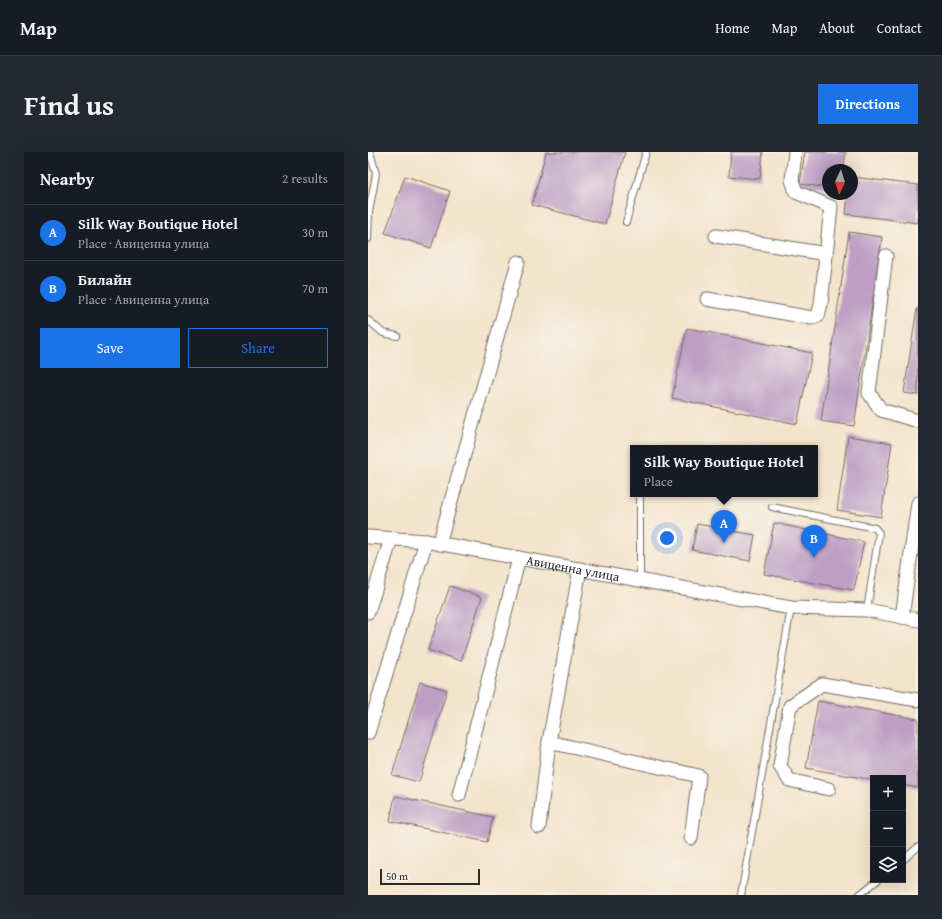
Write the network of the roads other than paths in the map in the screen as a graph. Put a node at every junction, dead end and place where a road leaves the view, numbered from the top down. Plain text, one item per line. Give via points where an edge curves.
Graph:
1 (370, 152) edge
2 (646, 152) edge
3 (795, 152) edge
4 (626, 222) dead end
5 (716, 236) dead end
6 (368, 239) edge
7 (826, 254) junction
8 (886, 256) dead end
9 (518, 262) dead end
10 (707, 299) dead end
11 (368, 320) edge
12 (397, 336) dead end
13 (918, 421) edge
14 (640, 497) edge
15 (918, 503) edge
16 (772, 507) dead end
17 (368, 537) edge
18 (391, 539) junction
19 (432, 543) junction
20 (519, 558) junction
21 (580, 570) junction
22 (640, 580) junction
23 (791, 608) junction
24 (867, 610) junction
25 (368, 612) edge
26 (902, 617) junction
27 (918, 620) edge
28 (918, 700) edge
29 (368, 732) edge
30 (549, 742) junction
31 (829, 789) dead end
32 (459, 795) dead end
33 (539, 827) dead end
34 (691, 838) dead end
35 (918, 847) edge
36 (906, 857) edge
37 (874, 883) edge
38 (741, 895) edge
39 (859, 895) edge

1 - 6 lane via 376,174 369,212
2 - 4 lane
3 - 7 street via 792,180 796,192 831,207
5 - 7 street
7 - 10 street via 818,316 812,318
8 - 13 street via 869,393 881,410
9 - 19 street
11 - 12 lane via 383,333
14 - 22 lane
15 - 26 street
16 - 24 lane via 875,528 879,533
17 - 18 street, Авиценна улица
18 - 19 street, Авиценна улица
18 - 25 street
19 - 20 street, Авиценна улица
19 - 29 street
20 - 21 street, Авиценна улица
20 - 32 street
21 - 22 street, Авиценна улица
21 - 30 street
22 - 23 street, Авиценна улица
23 - 24 street, Авиценна улица
23 - 38 lane
24 - 26 street, Авиценна улица
26 - 27 street, Авиценна улица
28 - 31 street via 822,684 790,706 780,766 790,780
30 - 33 street
30 - 34 street via 699,776
35 - 36 lane
37 - 39 lane

